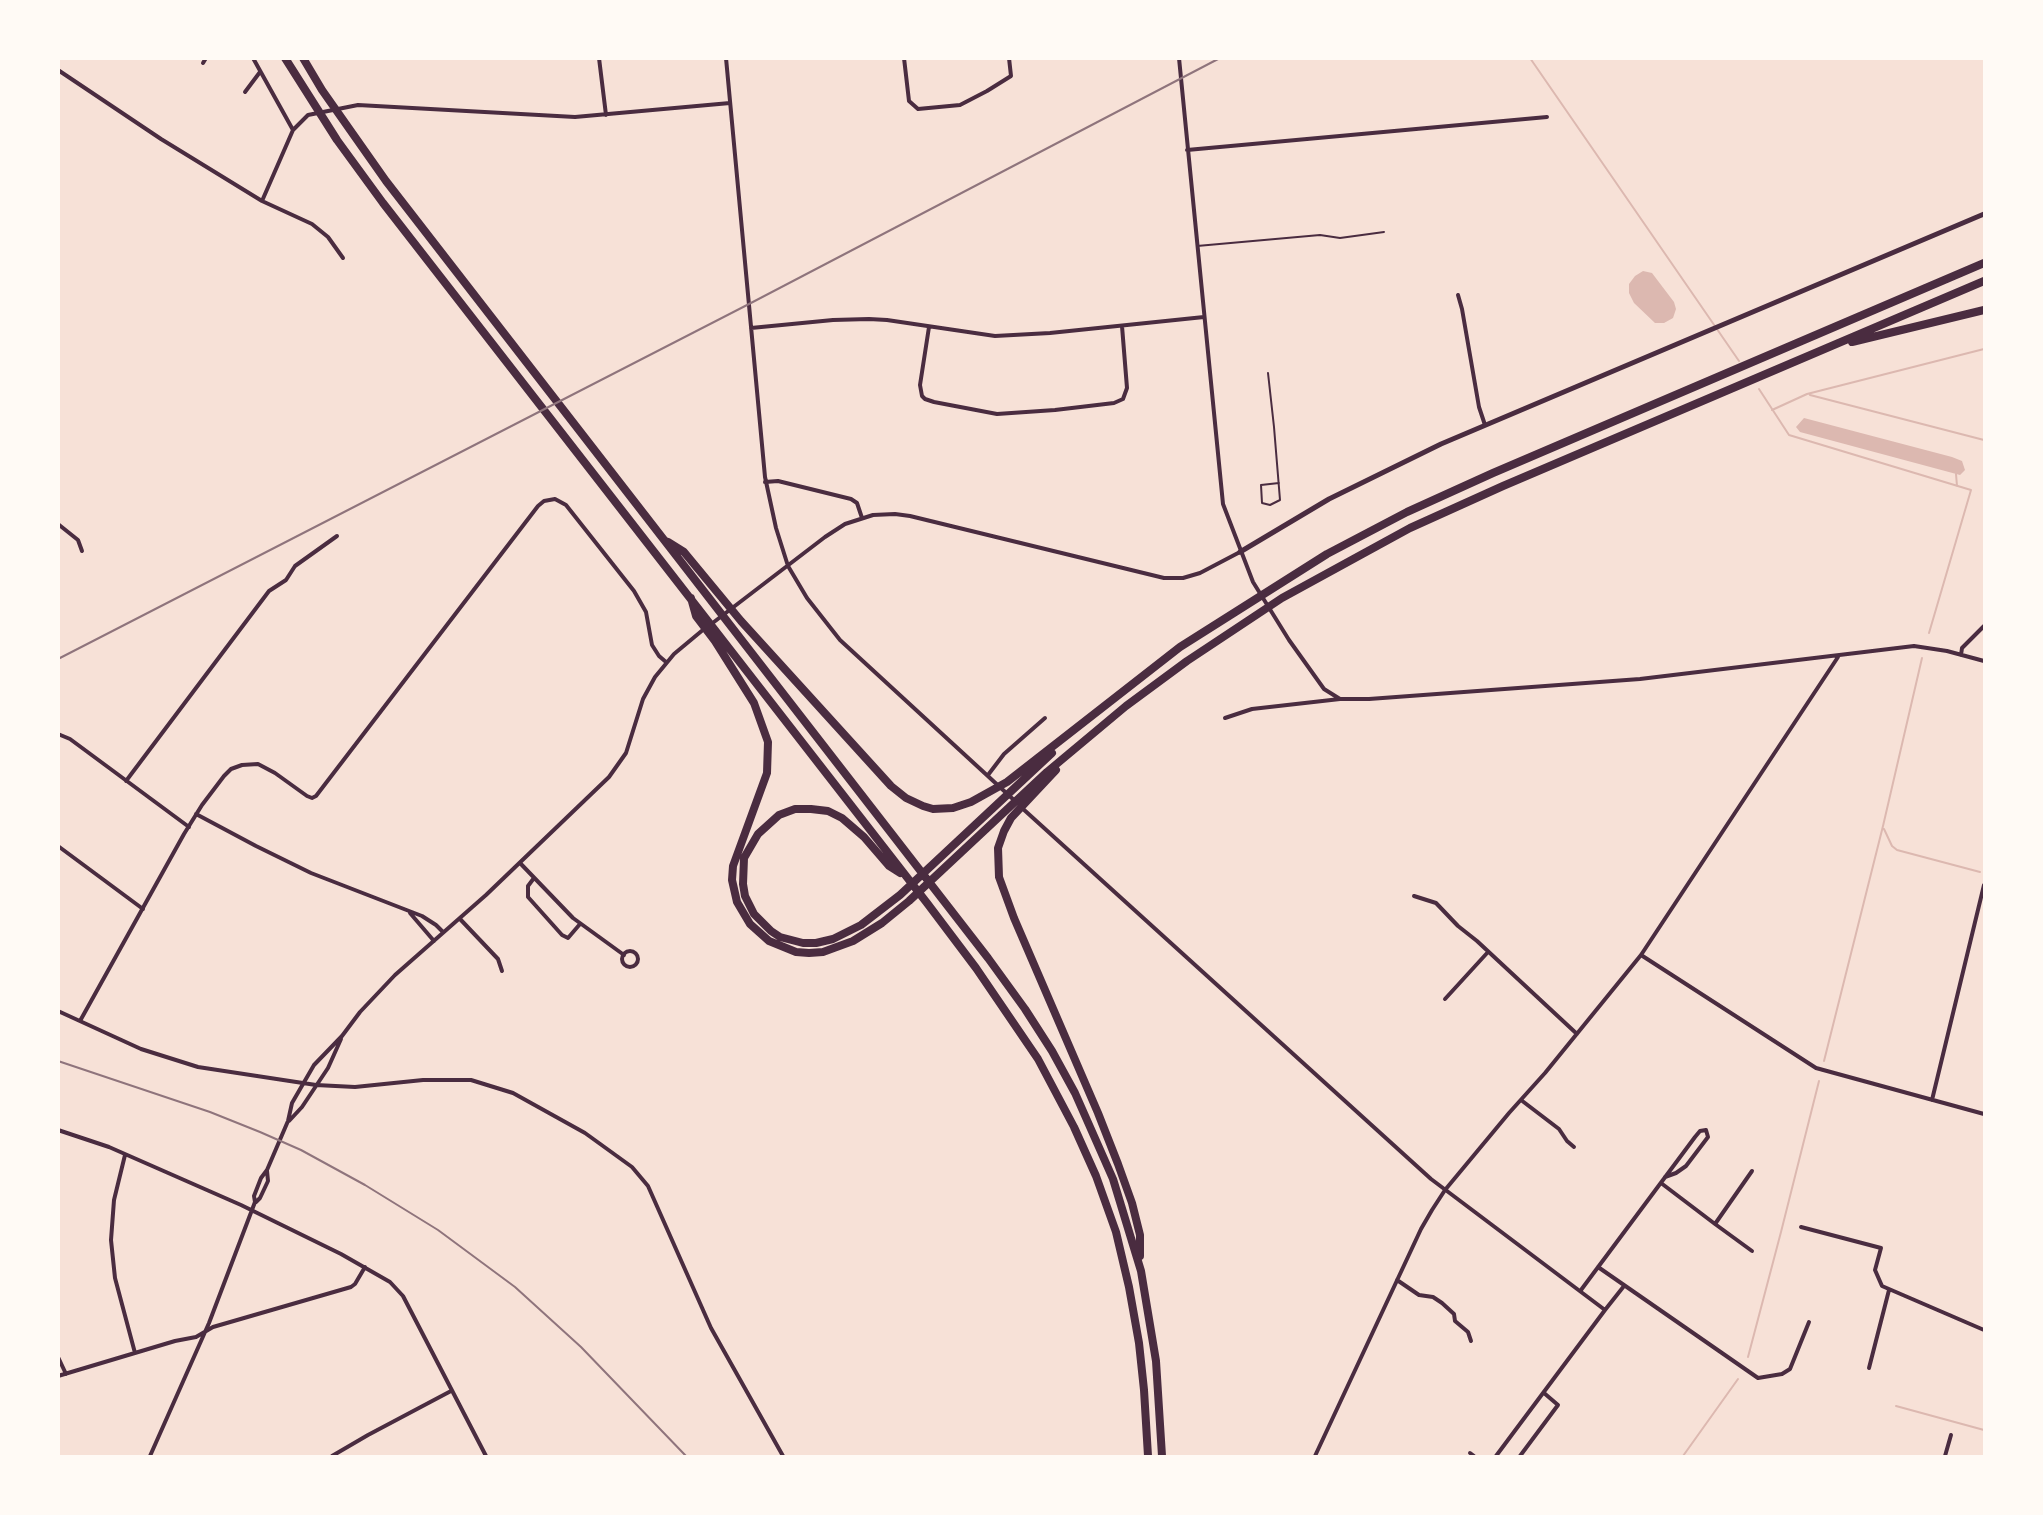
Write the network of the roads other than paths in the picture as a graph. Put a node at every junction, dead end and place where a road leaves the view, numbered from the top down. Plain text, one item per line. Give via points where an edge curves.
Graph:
1 (206, 58) edge
2 (253, 58) edge
3 (303, 58) edge
4 (599, 58) edge
5 (726, 58) edge
6 (904, 58) edge
7 (1009, 58) edge
8 (1179, 58) edge
9 (285, 59) edge
10 (203, 63) dead end
11 (58, 70) edge
12 (260, 72) junction
13 (245, 92) dead end
14 (730, 103) junction
15 (606, 115) junction
16 (1547, 117) dead end
17 (293, 130) junction
18 (1187, 150) junction
19 (262, 201) junction
20 (1984, 214) edge
21 (1384, 232) dead end
22 (1197, 246) junction
23 (343, 258) dead end
24 (1984, 263) edge
25 (1984, 281) edge
26 (1458, 295) dead end
27 (1984, 310) edge
28 (1204, 317) junction
29 (1122, 326) junction
30 (929, 327) junction
31 (751, 328) junction
32 (1836, 345) junction
33 (1268, 373) dead end
34 (1485, 425) junction
35 (765, 482) junction
36 (1279, 483) junction
37 (862, 518) junction
38 (58, 524) edge
39 (337, 536) dead end
40 (664, 540) junction
41 (82, 551) dead end
42 (1240, 552) junction
43 (788, 566) junction
44 (1984, 626) edge
45 (718, 639) junction
46 (1961, 655) junction
47 (1839, 656) junction
48 (1984, 661) edge
49 (666, 662) junction
50 (1340, 699) junction
51 (1045, 718) dead end
52 (1225, 718) dead end
53 (58, 734) edge
54 (1037, 762) junction
55 (1049, 774) junction
56 (988, 775) junction
57 (126, 781) junction
58 (196, 814) junction
59 (189, 827) junction
60 (58, 846) edge
61 (520, 863) junction
62 (906, 877) junction
63 (534, 878) junction
64 (1984, 885) edge
65 (1414, 896) dead end
66 (143, 909) junction
67 (409, 913) junction
68 (460, 919) junction
69 (579, 924) junction
70 (444, 932) junction
71 (434, 941) junction
72 (1488, 952) junction
73 (624, 955) junction
74 (1641, 955) junction
75 (502, 971) dead end
76 (1445, 999) dead end
77 (58, 1011) edge
78 (80, 1021) junction
79 (1577, 1034) junction
80 (342, 1036) junction
81 (302, 1084) junction
82 (316, 1085) junction
83 (1521, 1100) junction
84 (1932, 1100) junction
85 (1984, 1114) edge
86 (288, 1121) junction
87 (58, 1131) edge
88 (1574, 1147) dead end
89 (125, 1155) junction
90 (1752, 1171) dead end
91 (1665, 1177) junction
92 (1661, 1183) junction
93 (1445, 1190) junction
94 (252, 1211) junction
95 (1715, 1224) junction
96 (1801, 1227) dead end
97 (1752, 1251) dead end
98 (365, 1267) junction
99 (1598, 1267) junction
100 (1141, 1271) junction
101 (1397, 1280) junction
102 (1624, 1286) junction
103 (1581, 1290) junction
104 (1889, 1290) junction
105 (1605, 1310) junction
106 (1809, 1322) dead end
107 (1984, 1329) edge
108 (204, 1332) junction
109 (1472, 1341) dead end
110 (135, 1353) junction
111 (58, 1357) edge
112 (1869, 1368) dead end
113 (66, 1374) junction
114 (58, 1376) edge
115 (452, 1391) junction
116 (1544, 1392) junction
117 (1951, 1435) dead end
118 (150, 1456) edge
119 (332, 1456) edge
120 (486, 1456) edge
121 (783, 1456) edge
122 (1148, 1456) edge
123 (1162, 1456) edge
124 (1315, 1456) edge
125 (1496, 1456) edge
126 (1520, 1456) edge
127 (1945, 1456) edge

1 - 10 street
2 - 12 street
3 - 40 highway via 411,214
4 - 15 street
5 - 14 street
6 - 7 street via 909,101 918,109 960,105 987,91 1011,76
8 - 18 street
9 - 45 highway via 337,140 691,598
11 - 19 street
12 - 13 street
12 - 17 street
14 - 15 street
14 - 31 street
15 - 17 street via 575,117 358,105 308,116
16 - 18 street
17 - 19 street
18 - 22 street
19 - 23 street via 312,224 328,237
20 - 34 street
21 - 22 lane
22 - 28 street
24 - 54 highway via 1450,492 1327,554 1159,662
25 - 32 highway
26 - 34 street
27 - 32 highway
28 - 29 street
28 - 42 street via 1221,496
29 - 30 street via 995,336
29 - 30 street via 1127,388 1123,399 997,414 934,402 922,396 920,385
30 - 31 street via 869,319
31 - 35 street
32 - 55 highway via 1410,528 1282,598 1170,673
33 - 36 lane
34 - 42 street via 1337,495
35 - 37 street via 778,481 851,499 857,503
35 - 43 street
36 - 36 lane via 1280,500 1270,505 1262,503 1261,485
37 - 42 street via 884,514 910,516 1164,578 1200,573
37 - 43 street via 845,524
38 - 41 street via 78,540
39 - 57 street via 295,566 286,580 269,591
40 - 54 highway via 684,552 741,621 906,798 944,809 971,802
40 - 100 highway via 1025,1009 1066,1076 1096,1138 1124,1209
42 - 50 street via 1253,582 1289,640 1324,689
43 - 49 street
43 - 56 street via 807,598 840,639
44 - 46 street via 1962,648
45 - 55 highway via 754,703 768,742 767,773 733,866 734,892 742,913 769,941 809,953 853,941 909,901
45 - 62 highway
46 - 47 street via 1914,646
46 - 48 street
47 - 50 street via 1640,679
47 - 74 street
49 - 58 street via 652,645 646,612 634,591 566,505 559,500 544,501 316,796 307,796 258,764 242,765 224,776
49 - 61 street via 648,688 630,744 616,770
50 - 52 street via 1252,709
51 - 56 street via 1004,754
53 - 57 street
54 - 62 highway via 919,878 849,933 816,944 780,937 754,914 745,896 742,871 750,844 768,823 795,809 811,809 842,818 889,866
55 - 100 highway via 1004,831 998,848 1001,884 1118,1164 1140,1235
56 - 93 street via 1180,954
57 - 59 street
58 - 59 street
58 - 67 street via 311,873
59 - 66 street
60 - 66 street
61 - 63 street
61 - 68 street
62 - 122 highway via 976,968 1038,1059 1096,1176 1116,1232 1129,1287 1144,1390
63 - 69 street
63 - 69 street via 528,886 528,897 562,935 570,937
64 - 84 street
65 - 72 street via 1436,903
66 - 78 street
67 - 70 street via 429,920
67 - 71 street
68 - 70 street
68 - 75 street via 498,959
69 - 73 street
70 - 71 street
71 - 80 street via 376,994
72 - 76 street
72 - 79 street
73 - 73 street via 625,965 637,964 635,953
74 - 79 street
74 - 84 street via 1816,1068
77 - 78 street
78 - 81 street via 185,1064
79 - 83 street
80 - 81 street
80 - 82 street
81 - 82 street
81 - 86 street
82 - 86 street
82 - 121 street via 355,1087 471,1080 506,1090 534,1104 621,1158 653,1195 711,1328
83 - 88 street via 1559,1129
83 - 93 street
84 - 85 street
86 - 94 street via 267,1170 268,1180 261,1198
87 - 89 street
89 - 94 street
89 - 110 street via 114,1200 111,1240 115,1278
90 - 95 street
91 - 91 street via 1689,1162 1708,1137 1706,1130 1700,1131
91 - 92 street
92 - 95 street
92 - 99 street
93 - 101 street
93 - 103 street
94 - 98 street
94 - 108 street
95 - 97 street
96 - 104 street via 1881,1248 1875,1270 1882,1286
98 - 108 street via 351,1287
98 - 115 street via 399,1291
99 - 102 street
99 - 103 street
100 - 123 highway via 1156,1361
101 - 109 street via 1419,1295 1442,1303
101 - 124 street
102 - 105 street
102 - 106 street via 1758,1378 1790,1369
103 - 105 street
104 - 107 street
104 - 112 street
105 - 116 street
108 - 110 street
108 - 118 street
110 - 113 street
111 - 113 street
113 - 114 street
115 - 119 street
115 - 120 street
116 - 125 street
116 - 126 street via 1558,1405
117 - 127 street

